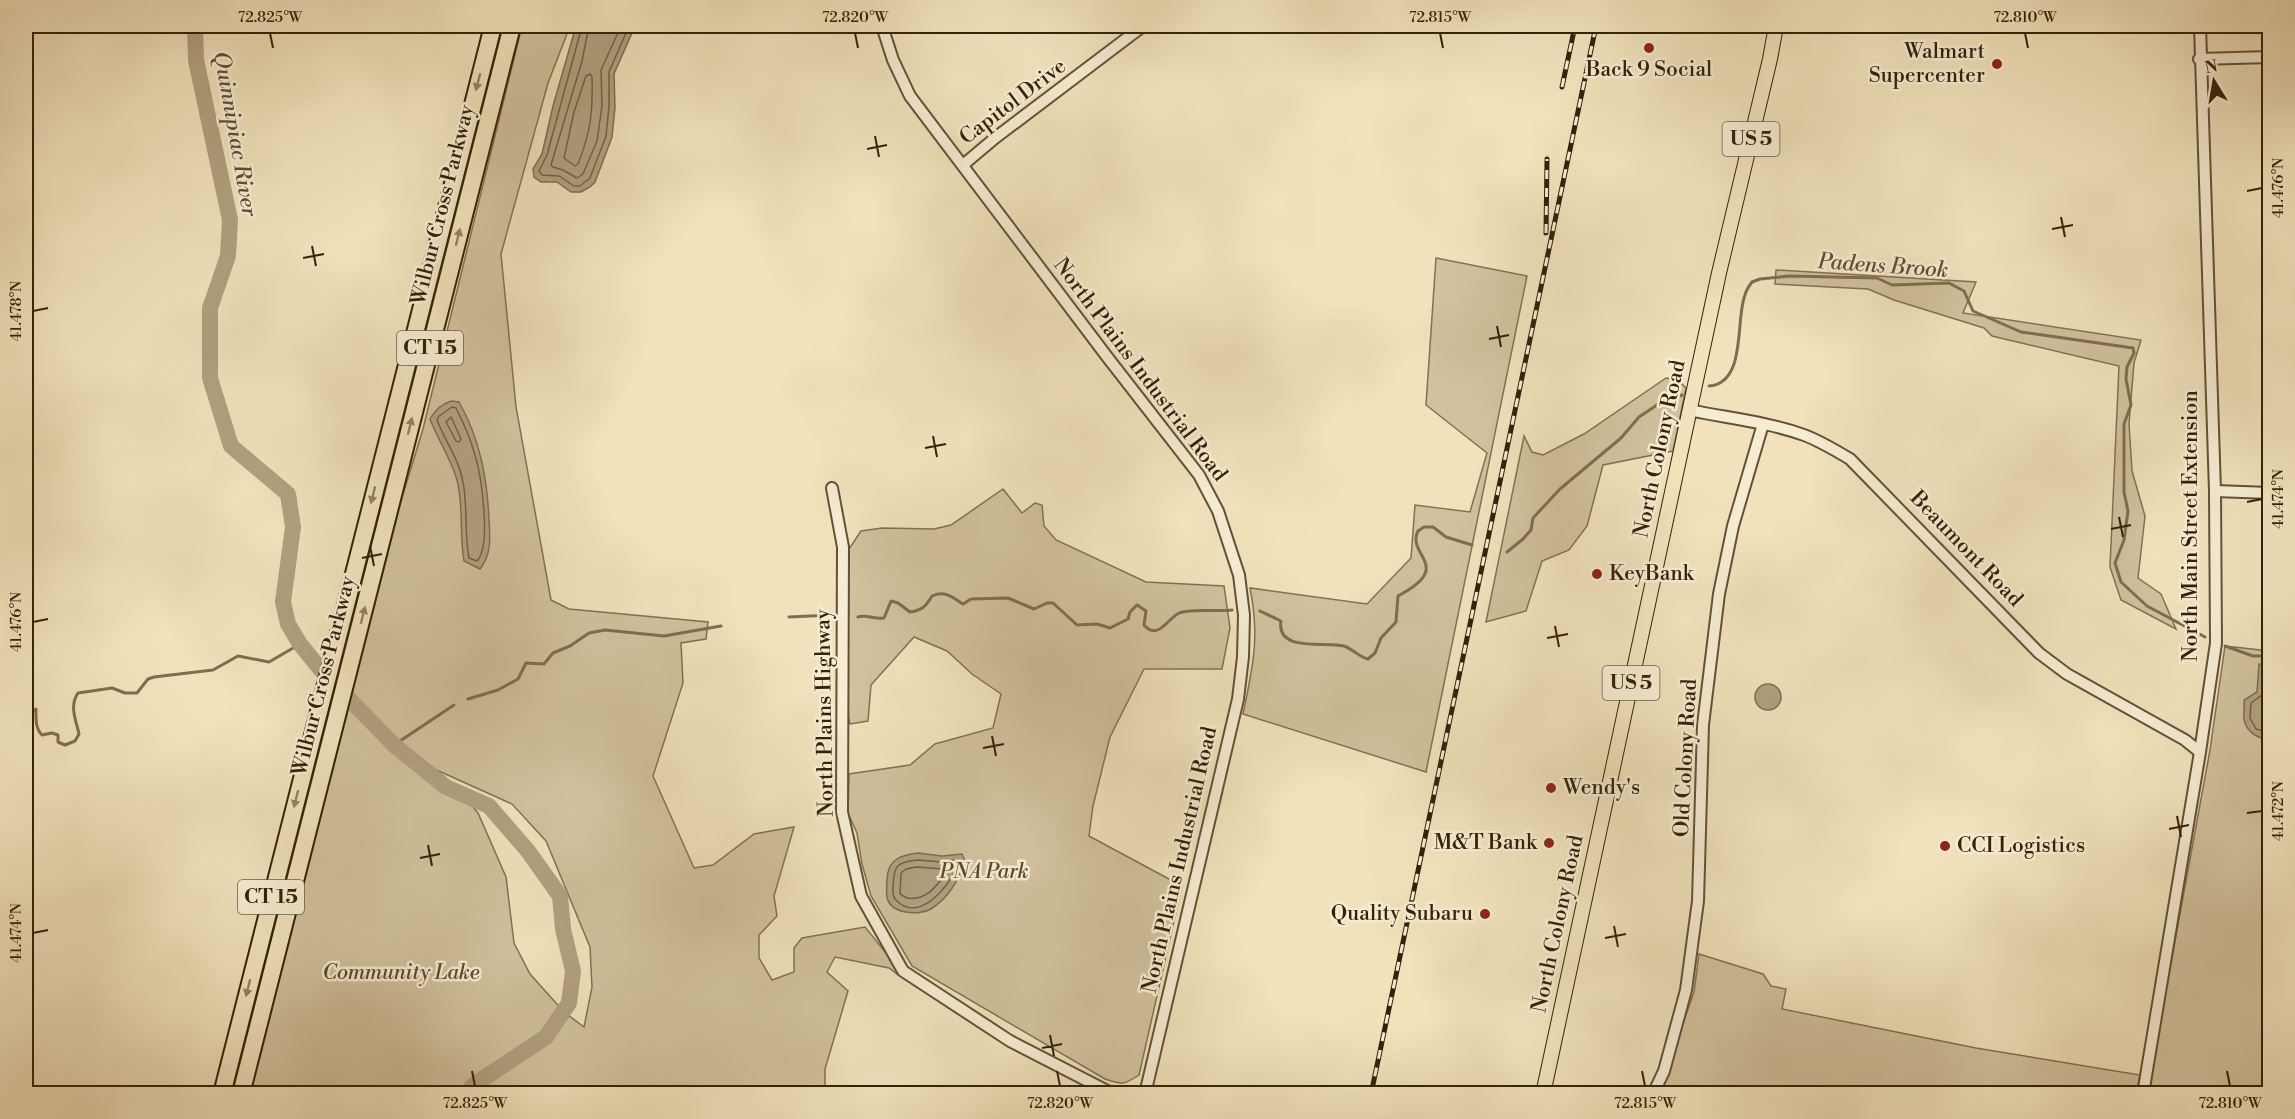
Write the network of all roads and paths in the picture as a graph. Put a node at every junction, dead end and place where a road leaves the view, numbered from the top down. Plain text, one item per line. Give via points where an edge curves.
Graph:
1 (493, 26) edge
2 (512, 26) edge
3 (882, 26) edge
4 (1143, 26) edge
5 (1776, 26) edge
6 (2200, 26) edge
7 (2270, 57) edge
8 (2199, 59) junction
9 (963, 165) junction
10 (1689, 410) junction
11 (1763, 424) junction
12 (832, 488) dead end
13 (2215, 491) junction
14 (2270, 493) edge
15 (2200, 752) junction
16 (222, 1094) edge
17 (241, 1094) edge
18 (1113, 1094) edge
19 (1145, 1094) edge
20 (1543, 1094) edge
21 (1653, 1094) edge
22 (2143, 1094) edge

1 -> 16 highway, Wilbur Cross Parkway / CT 15
17 -> 2 highway, Wilbur Cross Parkway / CT 15
3 - 9 street, North Plains Industrial Road via 892,60 910,96
4 - 9 street, Capitol Drive
5 - 10 main road, North Colony Road / US 5
6 - 8 street, North Main Street Extension
7 - 8 street
8 - 13 street, North Main Street Extension
9 - 19 street, North Plains Industrial Road via 1199,475 1218,511 1239,575 1244,657 1238,699
10 - 11 street, Beaumont Road
10 - 20 main road, North Colony Road / US 5
11 - 15 street, Beaumont Road via 1804,435 1850,459 2039,653 2067,674
11 - 21 street, Old Colony Road via 1733,526 1719,594 1703,725 1697,913 1686,990 1664,1071
12 - 18 street, North Plains Highway via 843,547 842,812 861,896 903,970 1010,1041
13 - 14 street
13 - 15 street, North Main Street Extension via 2216,643
15 - 22 street, North Main Street Extension

